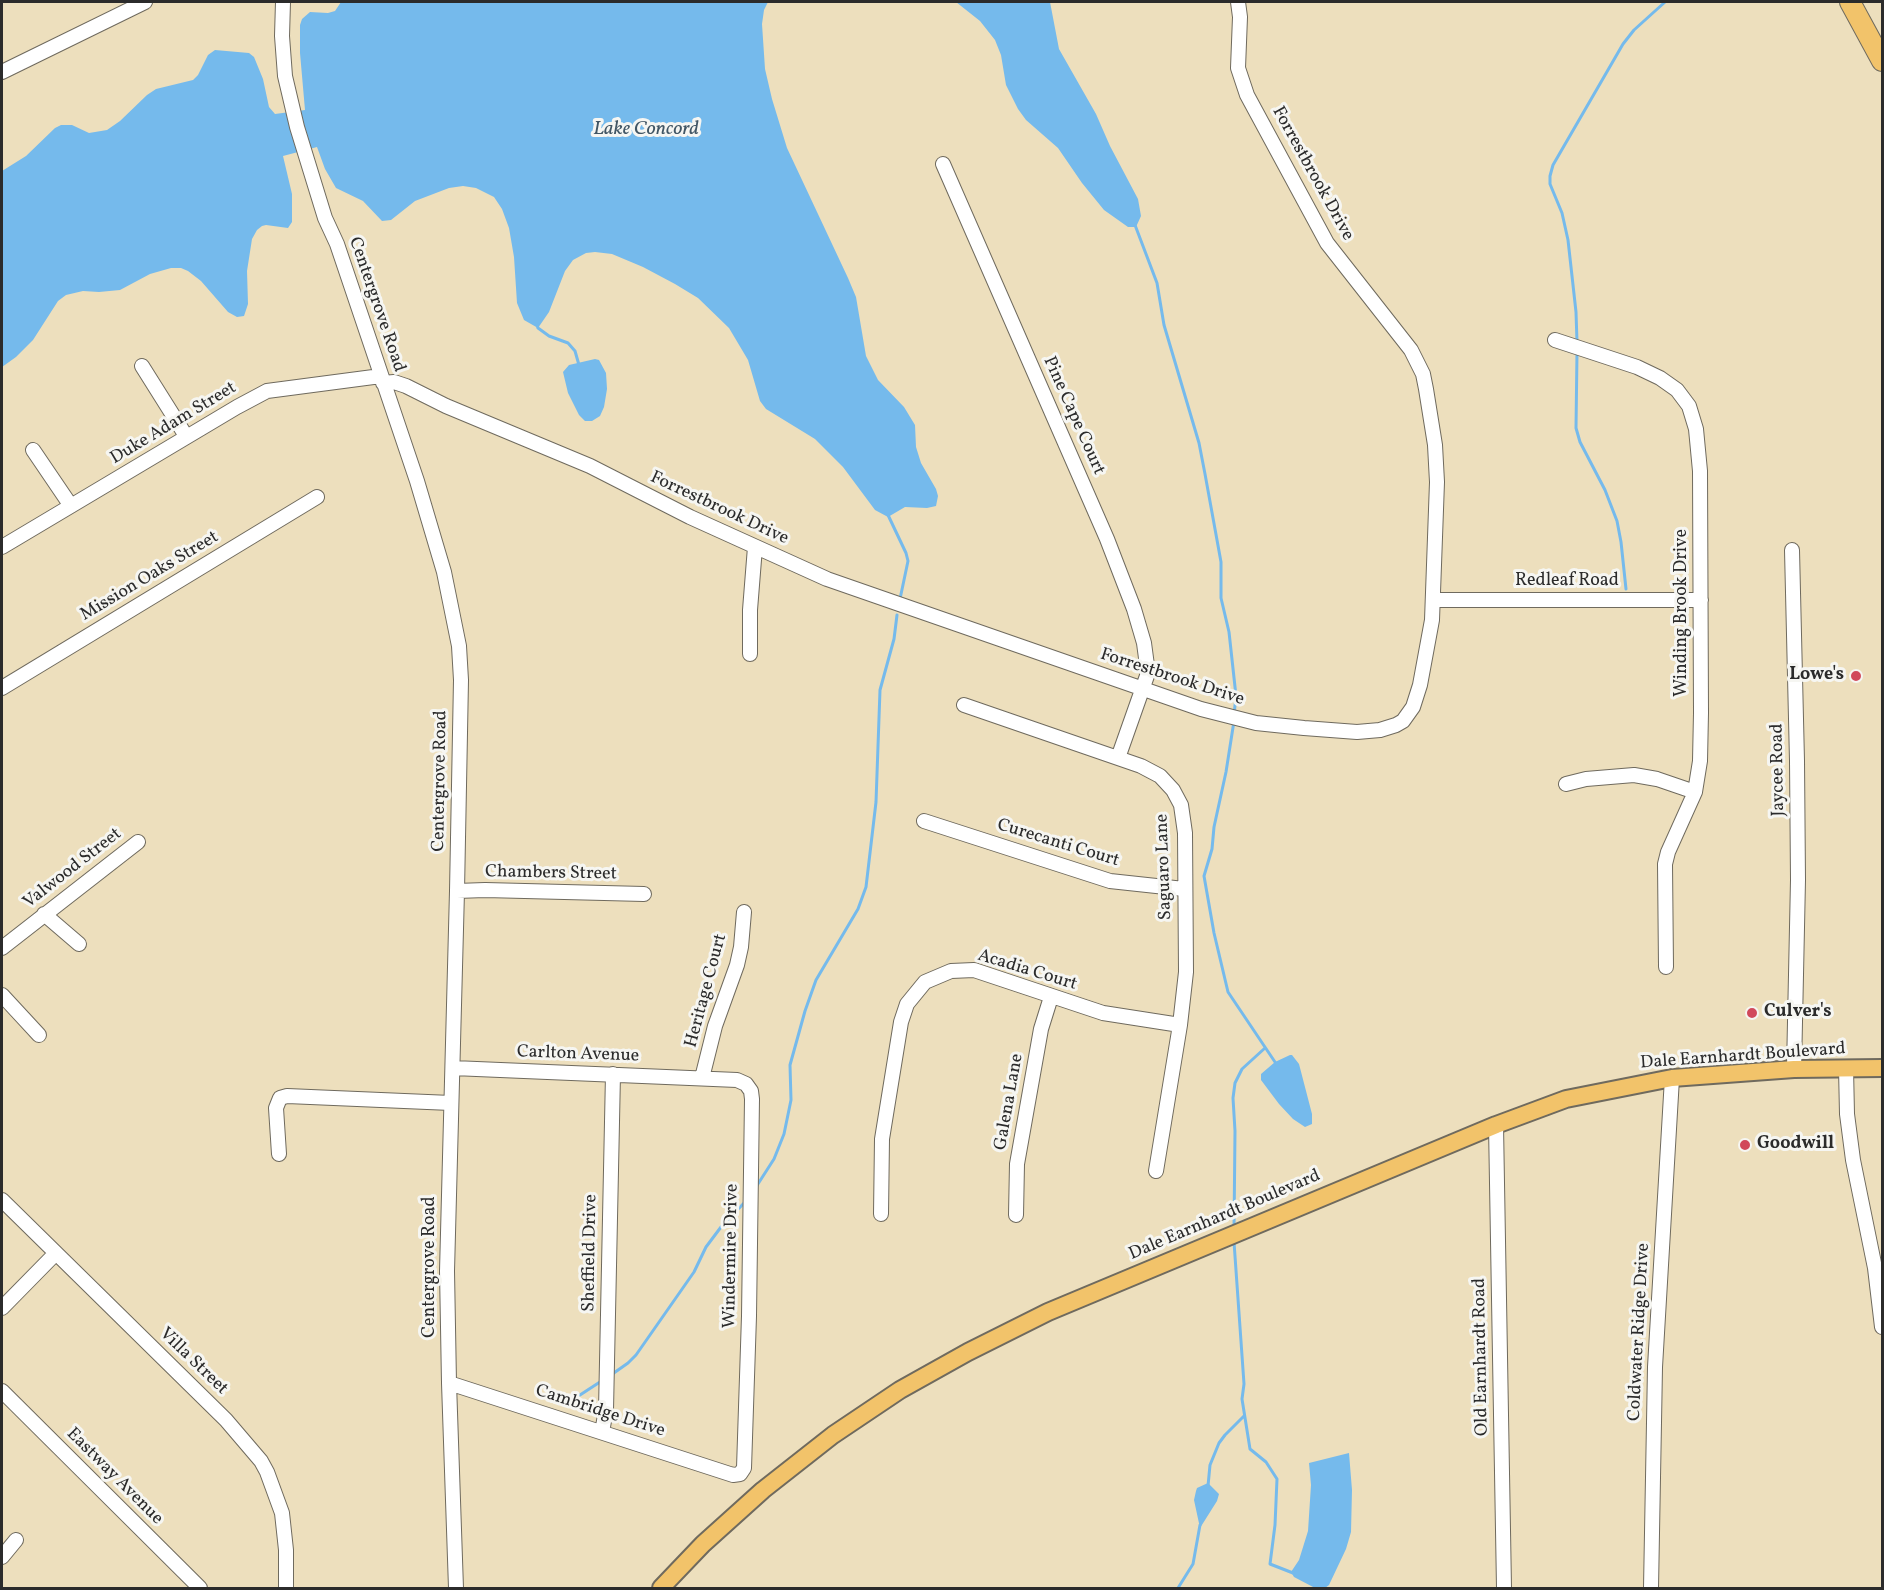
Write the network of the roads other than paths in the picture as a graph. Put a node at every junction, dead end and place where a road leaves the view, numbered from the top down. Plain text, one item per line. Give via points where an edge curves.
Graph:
1 (145, 2) edge
2 (1238, 2) edge
3 (1850, 2) edge
4 (283, 7) edge
5 (1882, 61) edge
6 (2, 71) edge
7 (943, 164) dead end
8 (1555, 340) dead end
9 (142, 366) dead end
10 (382, 379) junction
11 (186, 436) junction
12 (33, 450) dead end
13 (317, 496) dead end
14 (71, 506) junction
15 (755, 547) junction
16 (2, 548) edge
17 (1792, 550) dead end
18 (1433, 600) junction
19 (1701, 600) junction
20 (750, 654) dead end
21 (2, 688) edge
22 (1144, 689) junction
23 (964, 705) dead end
24 (1118, 758) junction
25 (1566, 784) dead end
26 (1695, 792) junction
27 (924, 821) dead end
28 (138, 842) dead end
29 (1184, 890) junction
30 (458, 891) junction
31 (644, 894) dead end
32 (744, 912) dead end
33 (44, 914) junction
34 (79, 944) dead end
35 (2, 948) edge
36 (1666, 967) dead end
37 (2, 995) edge
38 (1052, 997) junction
39 (1180, 1025) junction
40 (39, 1035) dead end
41 (453, 1068) junction
42 (1846, 1068) junction
43 (1882, 1068) edge
44 (1794, 1069) junction
45 (613, 1074) junction
46 (702, 1078) junction
47 (1672, 1078) junction
48 (451, 1103) junction
49 (1496, 1125) junction
50 (279, 1154) dead end
51 (1156, 1171) dead end
52 (2, 1200) edge
53 (881, 1214) dead end
54 (1016, 1215) dead end
55 (56, 1253) junction
56 (2, 1308) edge
57 (1882, 1327) edge
58 (449, 1383) junction
59 (2, 1391) edge
60 (602, 1432) junction
61 (740, 1473) joint
62 (16, 1540) dead end
63 (2, 1557) edge
64 (200, 1588) edge
65 (286, 1588) edge
66 (456, 1588) edge
67 (661, 1588) edge
68 (1504, 1588) edge
69 (1651, 1588) edge

1 - 6 street
2 - 18 street, Forrestbrook Drive via 1238,68 1247,95 1327,243 1411,350 1423,374 1437,482
3 - 5 highway
4 - 10 street, Centergrove Road via 285,76 297,127
7 - 22 street, Pine Cape Court via 1122,576 1147,659
8 - 19 street, Winding Brook Drive via 1660,378 1677,390 1689,406 1696,429 1700,471
9 - 11 street
10 - 11 street, Duke Adam Street via 267,391
10 - 15 street, Forrestbrook Drive via 590,466
10 - 30 street, Centergrove Road via 444,573 459,646
11 - 14 street, Duke Adam Street
12 - 14 street
13 - 21 street, Mission Oaks Street
14 - 16 street, Duke Adam Street
15 - 20 street
15 - 22 street, Forrestbrook Drive via 886,601
17 - 44 street, Jaycee Road via 1797,761
18 - 19 street, Redleaf Road
18 - 22 street, Forrestbrook Drive via 1413,707 1403,721 1389,728 1357,732 1256,723
19 - 26 street, Winding Brook Drive via 1700,761
22 - 24 street, Pine Cape Court
23 - 24 street, Saguaro Lane
24 - 29 street, Saguaro Lane via 1160,776 1181,806 1185,833
25 - 26 street via 1634,775
26 - 36 street, Winding Brook Drive via 1665,864
27 - 29 street, Curecanti Court via 1110,881
28 - 33 street, Valwood Street
29 - 39 street, Saguaro Lane via 1186,972
30 - 31 street, Chambers Street
30 - 41 street, Centergrove Road
32 - 46 street, Heritage Court via 737,965
33 - 34 street
33 - 35 street, Valwood Street
37 - 40 street
38 - 39 street, Acadia Court via 1103,1013
38 - 53 street, Acadia Court via 974,970 951,971 925,982 907,1004 882,1139
38 - 54 street, Galena Lane via 1041,1029 1017,1164
39 - 51 street, Saguaro Lane
41 - 45 street, Carlton Avenue
41 - 48 street, Centergrove Road
42 - 43 main road, Dale Earnhardt Boulevard
42 - 44 main road, Dale Earnhardt Boulevard
42 - 57 street via 1853,1160 1875,1269
44 - 47 main road, Dale Earnhardt Boulevard
45 - 46 street, Carlton Avenue
45 - 60 street, Sheffield Drive via 606,1410
46 - 61 street, Windermire Drive via 737,1080 746,1084 752,1099 745,1460
47 - 49 main road, Dale Earnhardt Boulevard via 1566,1099
47 - 69 street, Coldwater Ridge Drive via 1655,1367
48 - 50 street via 280,1098 276,1108
48 - 58 street, Centergrove Road
49 - 67 main road, Dale Earnhardt Boulevard via 1069,1303 968,1352 900,1390 824,1442 763,1490
49 - 68 street, Old Earnhardt Road
52 - 55 street, Villa Street
55 - 56 street
55 - 65 street, Villa Street via 226,1420 261,1461 282,1513
58 - 60 street, Cambridge Drive
58 - 66 street, Centergrove Road
59 - 64 street, Eastway Avenue
60 - 61 street, Cambridge Drive via 733,1475
62 - 63 street

